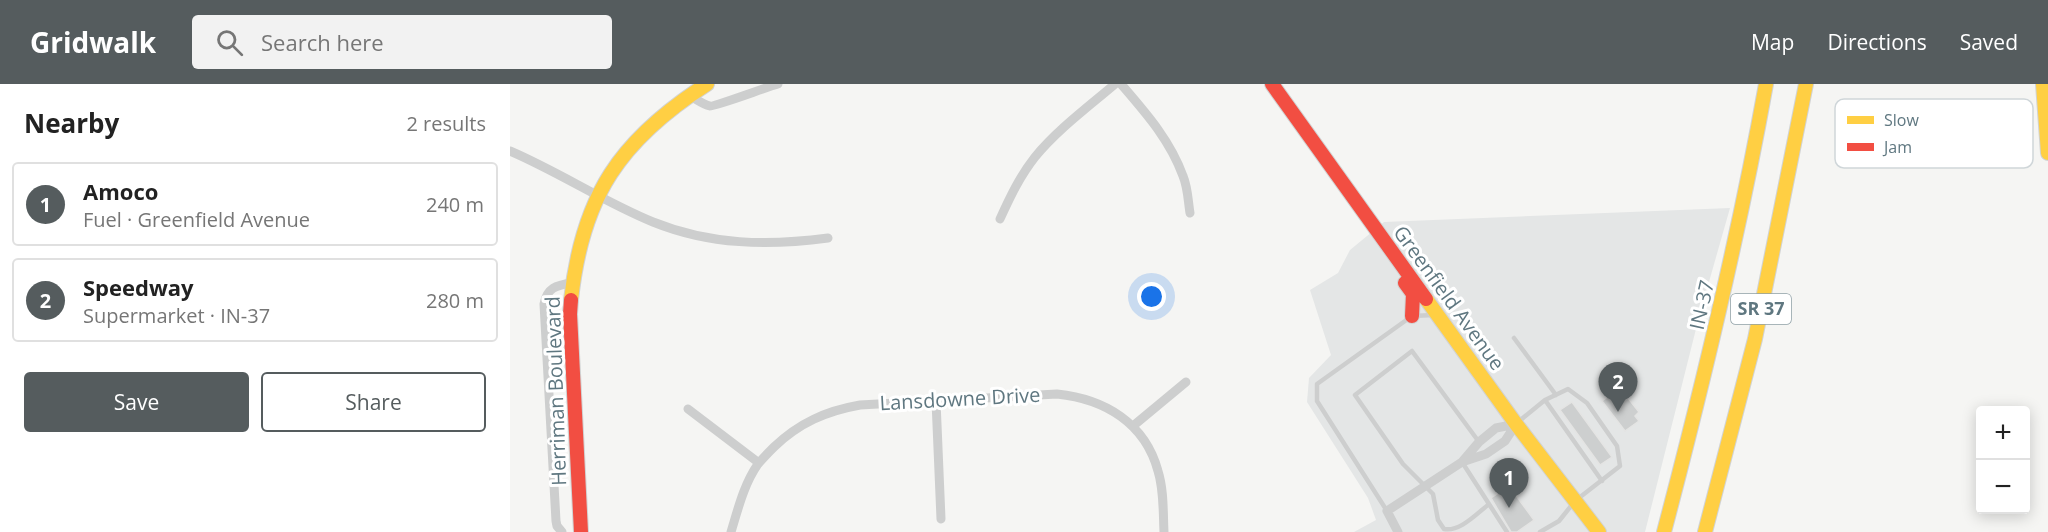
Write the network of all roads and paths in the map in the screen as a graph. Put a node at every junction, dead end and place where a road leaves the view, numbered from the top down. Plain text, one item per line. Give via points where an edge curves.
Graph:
1 (707, 84) edge
2 (778, 84) edge
3 (1115, 84) edge
4 (1121, 84) edge
5 (1272, 84) edge
6 (1766, 84) edge
7 (1806, 84) edge
8 (2043, 84) edge
9 (688, 95) junction
10 (510, 151) edge
11 (2048, 153) edge
12 (1344, 185) junction
13 (599, 196) junction
14 (1190, 213) dead end
15 (1000, 219) dead end
16 (828, 238) dead end
17 (572, 283) junction
18 (1723, 302) junction
19 (1437, 315) junction
20 (1412, 316) junction
21 (1514, 338) dead end
22 (1186, 382) dead end
23 (1556, 394) junction
24 (1545, 400) junction
25 (936, 401) junction
26 (688, 410) dead end
27 (1516, 424) junction
28 (1132, 426) junction
29 (1479, 442) junction
30 (1462, 462) junction
31 (759, 463) junction
32 (1602, 481) junction
33 (1426, 485) junction
34 (1575, 501) junction
35 (1488, 505) junction
36 (1387, 511) junction
37 (941, 519) dead end
38 (562, 532) edge
39 (581, 532) edge
40 (731, 532) edge
41 (1164, 532) edge
42 (1398, 532) edge
43 (1507, 532) edge
44 (1540, 532) edge
45 (1599, 532) edge
46 (1653, 532) edge
47 (1664, 532) edge
48 (1705, 532) edge

1 - 9 main road, Herriman Boulevard
2 - 9 street via 715,106
3 - 15 street via 1035,157
4 - 14 street via 1173,152 1184,177
5 - 12 main road, Greenfield Avenue
6 - 18 main road, IN-37 / SR 37
7 - 48 main road, SR 37 via 1755,339
8 - 11 main road
9 - 13 main road, Herriman Boulevard via 630,146
10 - 13 street
12 - 19 main road, Greenfield Avenue
12 - 20 main road via 1365,226 1413,294
13 - 16 street via 654,223 720,240 753,244
13 - 17 main road, Herriman Boulevard via 583,230
17 - 38 street via 549,290 544,304 556,521
17 - 39 main road, Herriman Boulevard via 570,334
18 - 46 main road via 1711,313
18 - 47 main road, IN-37 / SR 37
19 - 20 lane
19 - 27 main road, Greenfield Avenue
20 - 36 lane via 1317,384 1317,402
21 - 23 lane
22 - 28 street
23 - 24 lane
23 - 32 lane via 1568,389 1587,403 1617,446 1620,466
24 - 27 lane
24 - 32 lane
25 - 28 street, Lansdowne Drive via 1057,394 1107,407
25 - 31 street, Lansdowne Drive via 860,405 821,415 796,429
25 - 37 street
26 - 31 street
27 - 29 street via 1496,428
27 - 30 street via 1505,441 1486,454
27 - 34 main road, Greenfield Avenue
28 - 41 street, Lansdowne Drive via 1148,447 1158,471
29 - 30 street
29 - 33 lane via 1412,351 1355,395 1403,464
30 - 33 street
30 - 35 lane
31 - 40 street, Lansdowne Drive via 740,501
32 - 34 lane
33 - 35 lane via 1433,494 1438,520 1444,529 1457,528
33 - 36 street
34 - 44 lane via 1559,520
34 - 45 main road, Greenfield Avenue
35 - 43 lane
36 - 42 street

